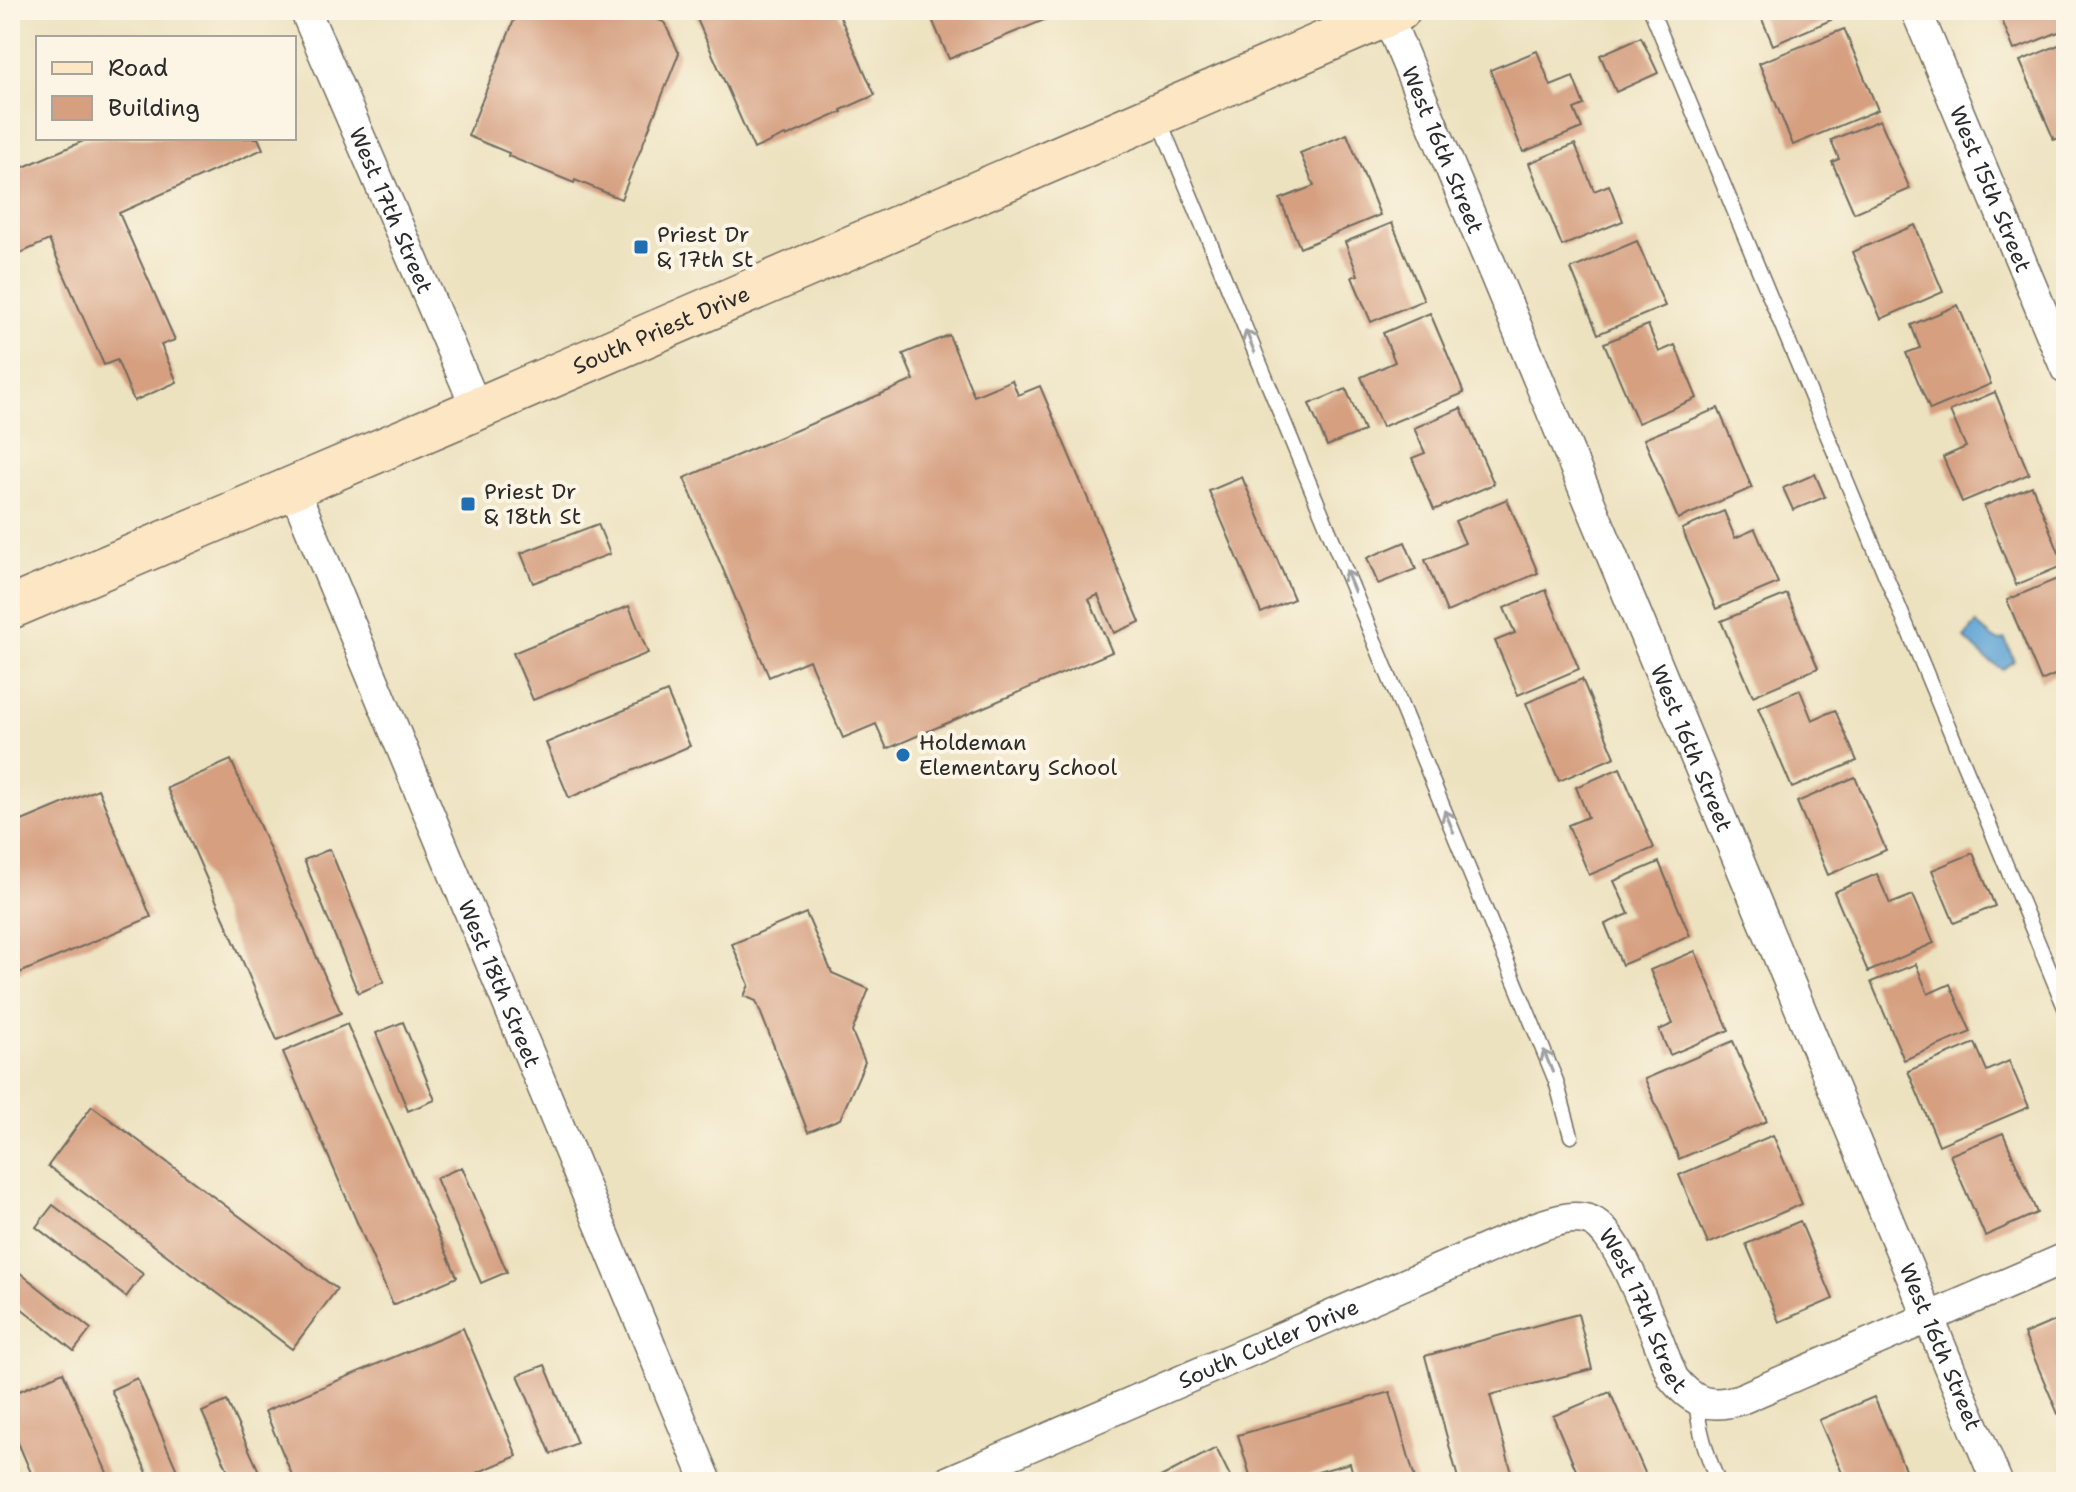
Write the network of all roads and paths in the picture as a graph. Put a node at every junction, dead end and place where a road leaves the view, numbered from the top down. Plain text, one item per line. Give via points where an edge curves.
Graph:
1 (305, 10) edge
2 (1651, 10) edge
3 (1916, 10) edge
4 (1393, 13) edge
5 (1157, 115) junction
6 (2066, 369) edge
7 (477, 409) junction
8 (293, 487) junction
9 (10, 608) edge
10 (2066, 1010) edge
11 (1571, 1136) dead end
12 (1592, 1221) joint
13 (2066, 1258) edge
14 (1928, 1317) junction
15 (1696, 1400) junction
16 (707, 1482) edge
17 (947, 1482) edge
18 (1718, 1482) edge
19 (1997, 1482) edge

1 - 7 street, West 17th Street
2 - 10 lane
3 - 6 street, West 15th Street
4 - 5 main road, South Priest Drive
4 - 14 street, West 16th Street
5 - 7 main road, South Priest Drive
11 -> 5 lane via 1556,1081
7 - 8 main road, South Priest Drive
8 - 9 main road, South Priest Drive
8 - 16 street, West 18th Street
12 - 15 street, West 17th Street via 1617,1246 1673,1378
12 - 17 street, South Cutler Drive via 1575,1217 1537,1227
13 - 14 street
14 - 15 street via 1741,1399 1726,1404
14 - 19 street, West 16th Street
15 - 18 lane via 1698,1425

